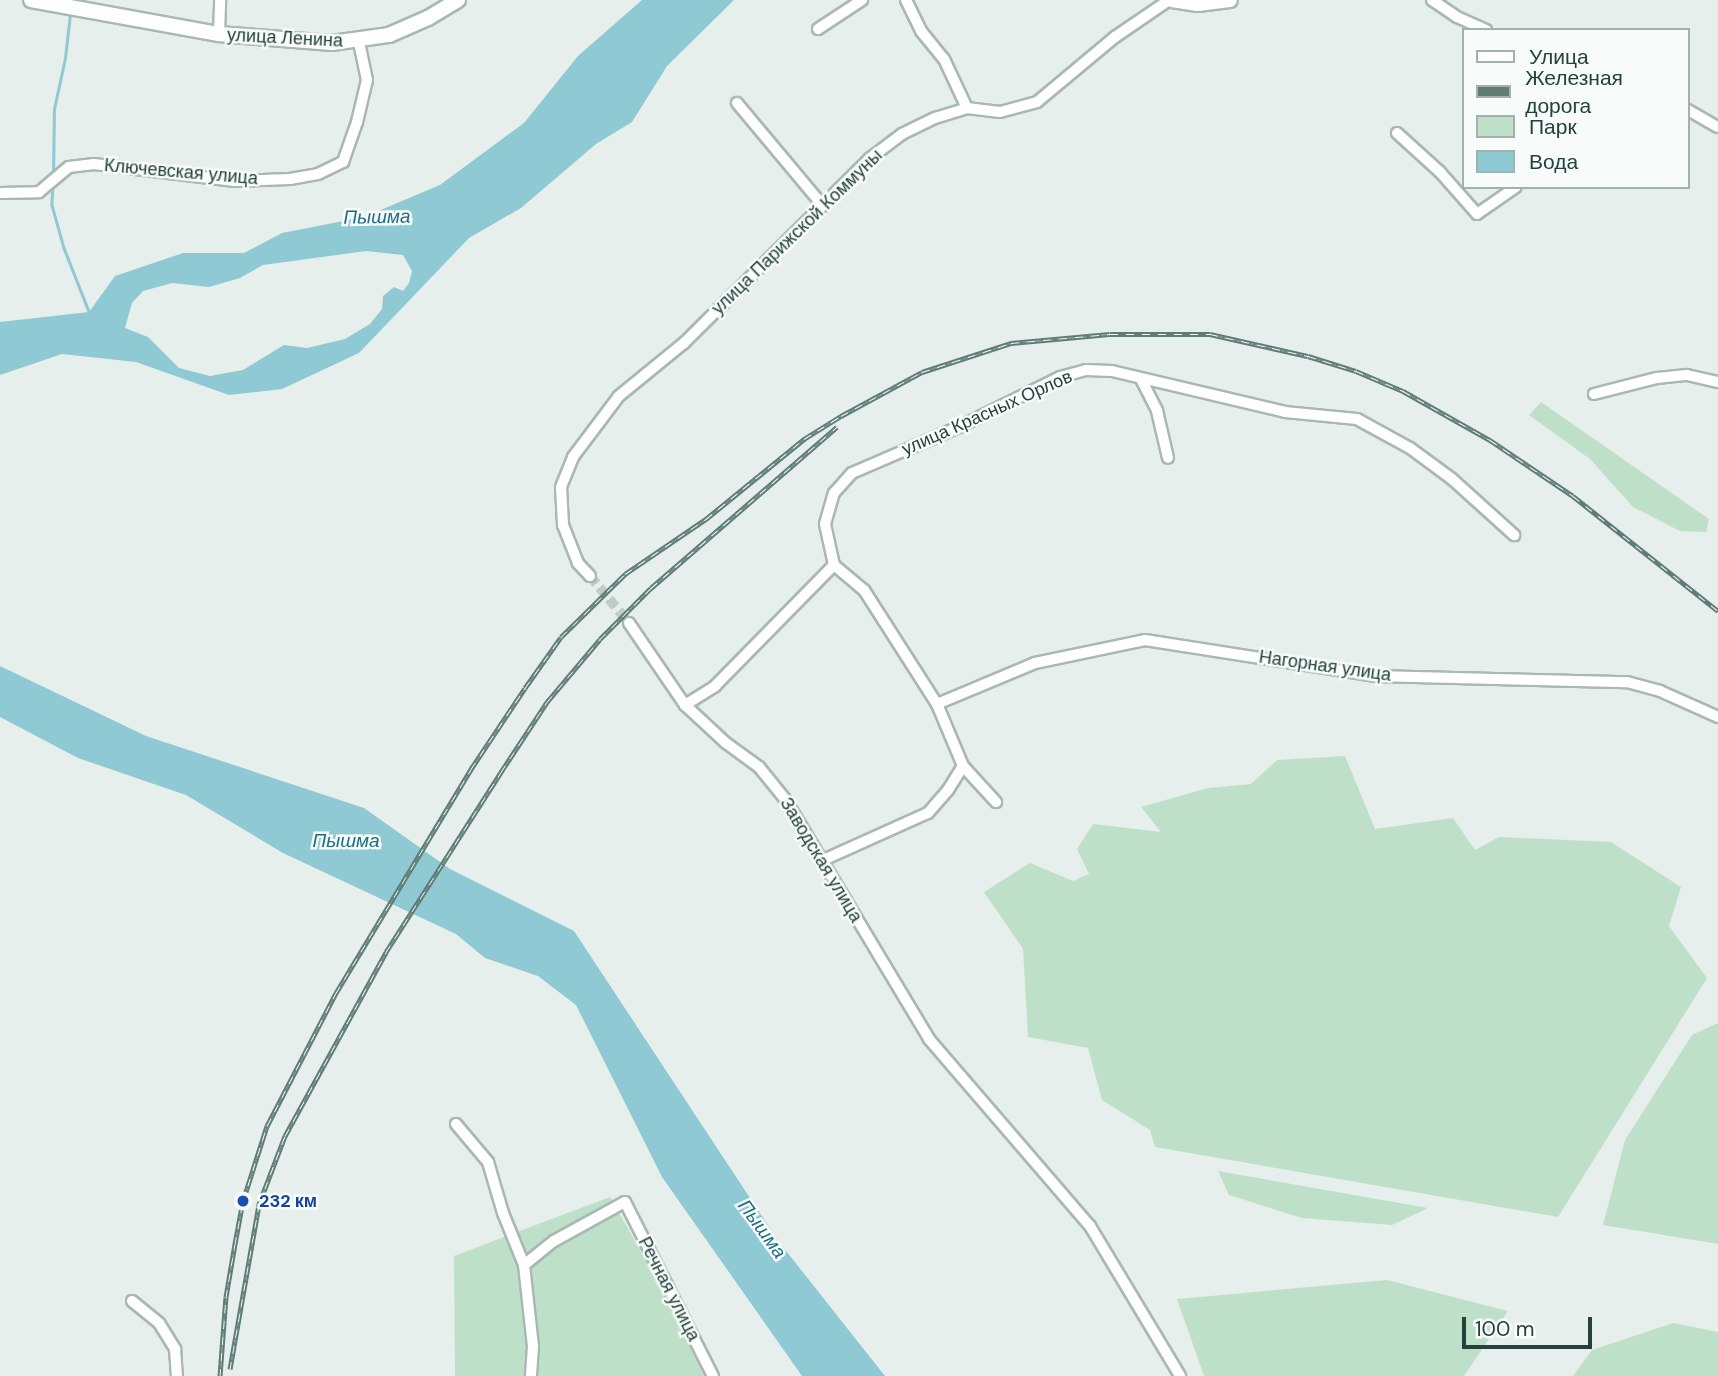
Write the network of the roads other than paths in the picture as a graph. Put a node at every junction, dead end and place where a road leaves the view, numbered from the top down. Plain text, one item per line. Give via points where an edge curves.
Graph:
1 (31, 0) edge
2 (220, 0) edge
3 (458, 0) edge
4 (862, 0) edge
5 (906, 0) edge
6 (1170, 0) edge
7 (1230, 0) edge
8 (1432, 0) edge
9 (1482, 28) edge
10 (818, 29) dead end
11 (219, 34) junction
12 (359, 41) junction
13 (737, 103) dead end
14 (967, 108) junction
15 (1690, 111) edge
16 (1718, 127) edge
17 (1396, 133) dead end
18 (1513, 189) edge
19 (0, 193) edge
20 (823, 206) junction
21 (1141, 379) junction
22 (1718, 382) edge
23 (1594, 394) dead end
24 (1168, 458) dead end
25 (1514, 535) dead end
26 (834, 565) junction
27 (590, 576) tunnel mouth
28 (629, 622) tunnel mouth
29 (937, 704) junction
30 (685, 705) junction
31 (1718, 717) edge
32 (964, 766) junction
33 (996, 802) dead end
34 (821, 861) junction
35 (456, 1124) dead end
36 (524, 1265) junction
37 (132, 1301) dead end
38 (177, 1376) edge
39 (531, 1376) edge
40 (713, 1376) edge
41 (1180, 1376) edge

1 - 11 main road, улица Ленина
2 - 11 street
3 - 12 main road, улица Ленина via 389,35
4 - 10 street
5 - 14 street via 920,31 944,59
6 - 7 main road, улица Парижской Коммуны via 1198,4
6 - 14 street, улица Парижской Коммуны via 1115,37 1037,102 1000,112
8 - 9 street
11 - 12 main road, улица Ленина via 305,42
12 - 19 street, Ключевская улица via 367,80 357,122 343,162 318,174 235,181 94,164 69,167 39,192
13 - 20 street
14 - 20 street, улица Парижской Коммуны via 902,134 869,159
15 - 16 street
17 - 18 street via 1440,172 1477,214
20 - 27 street, улица Парижской Коммуны via 684,343 619,396 573,457 561,487 564,525 578,563
21 - 24 street via 1157,411
21 - 25 street, улица Красных Орлов via 1285,412 1357,419 1410,448 1452,479
21 - 26 street, улица Красных Орлов via 1086,370 1060,377 852,473 834,494 824,524
22 - 23 street via 1688,375 1667,377
26 - 29 street via 864,590
26 - 30 street via 715,686
28 - 30 street, Заводская улица
29 - 31 street, Нагорная улица via 1035,663 1146,640 1374,676 1626,682 1671,695
29 - 32 street
30 - 34 street, Заводская улица via 759,767 785,799
32 - 33 street
32 - 34 street via 928,813
34 - 41 street, Заводская улица via 929,1039 1090,1226
35 - 36 street via 488,1162
36 - 39 street via 533,1346
36 - 40 street, Речная улица via 554,1241 625,1202
37 - 38 street via 159,1323 175,1349

